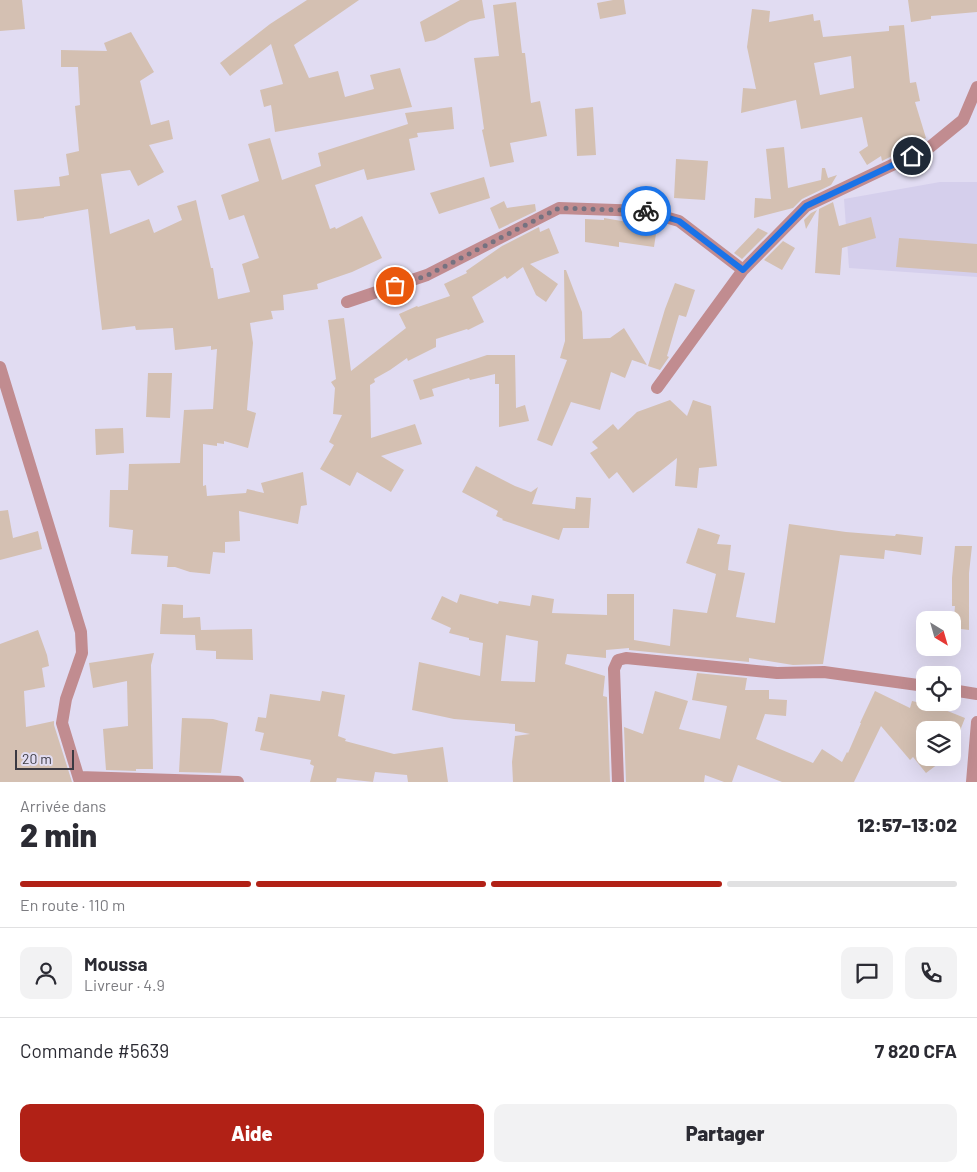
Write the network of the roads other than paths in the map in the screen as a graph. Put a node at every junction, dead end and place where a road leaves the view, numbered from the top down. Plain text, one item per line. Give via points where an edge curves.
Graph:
1 (977, 87) edge
2 (977, 114) edge
3 (963, 120) junction
4 (743, 270) junction
5 (348, 302) dead end
6 (0, 367) edge
7 (657, 388) dead end
8 (916, 685) edge
9 (961, 691) edge
10 (977, 694) edge
11 (977, 722) edge
12 (79, 780) edge
13 (238, 782) edge
14 (618, 782) edge
15 (972, 782) edge

1 - 3 street
2 - 3 street
3 - 4 street via 930,147 806,206
4 - 5 street via 679,221 644,211 559,208 426,276
4 - 7 street
6 - 12 street via 81,632 82,653 66,698 62,723
8 - 14 street via 824,672 777,673 626,658 618,660 614,670
9 - 10 street
11 - 15 street
12 - 13 street

